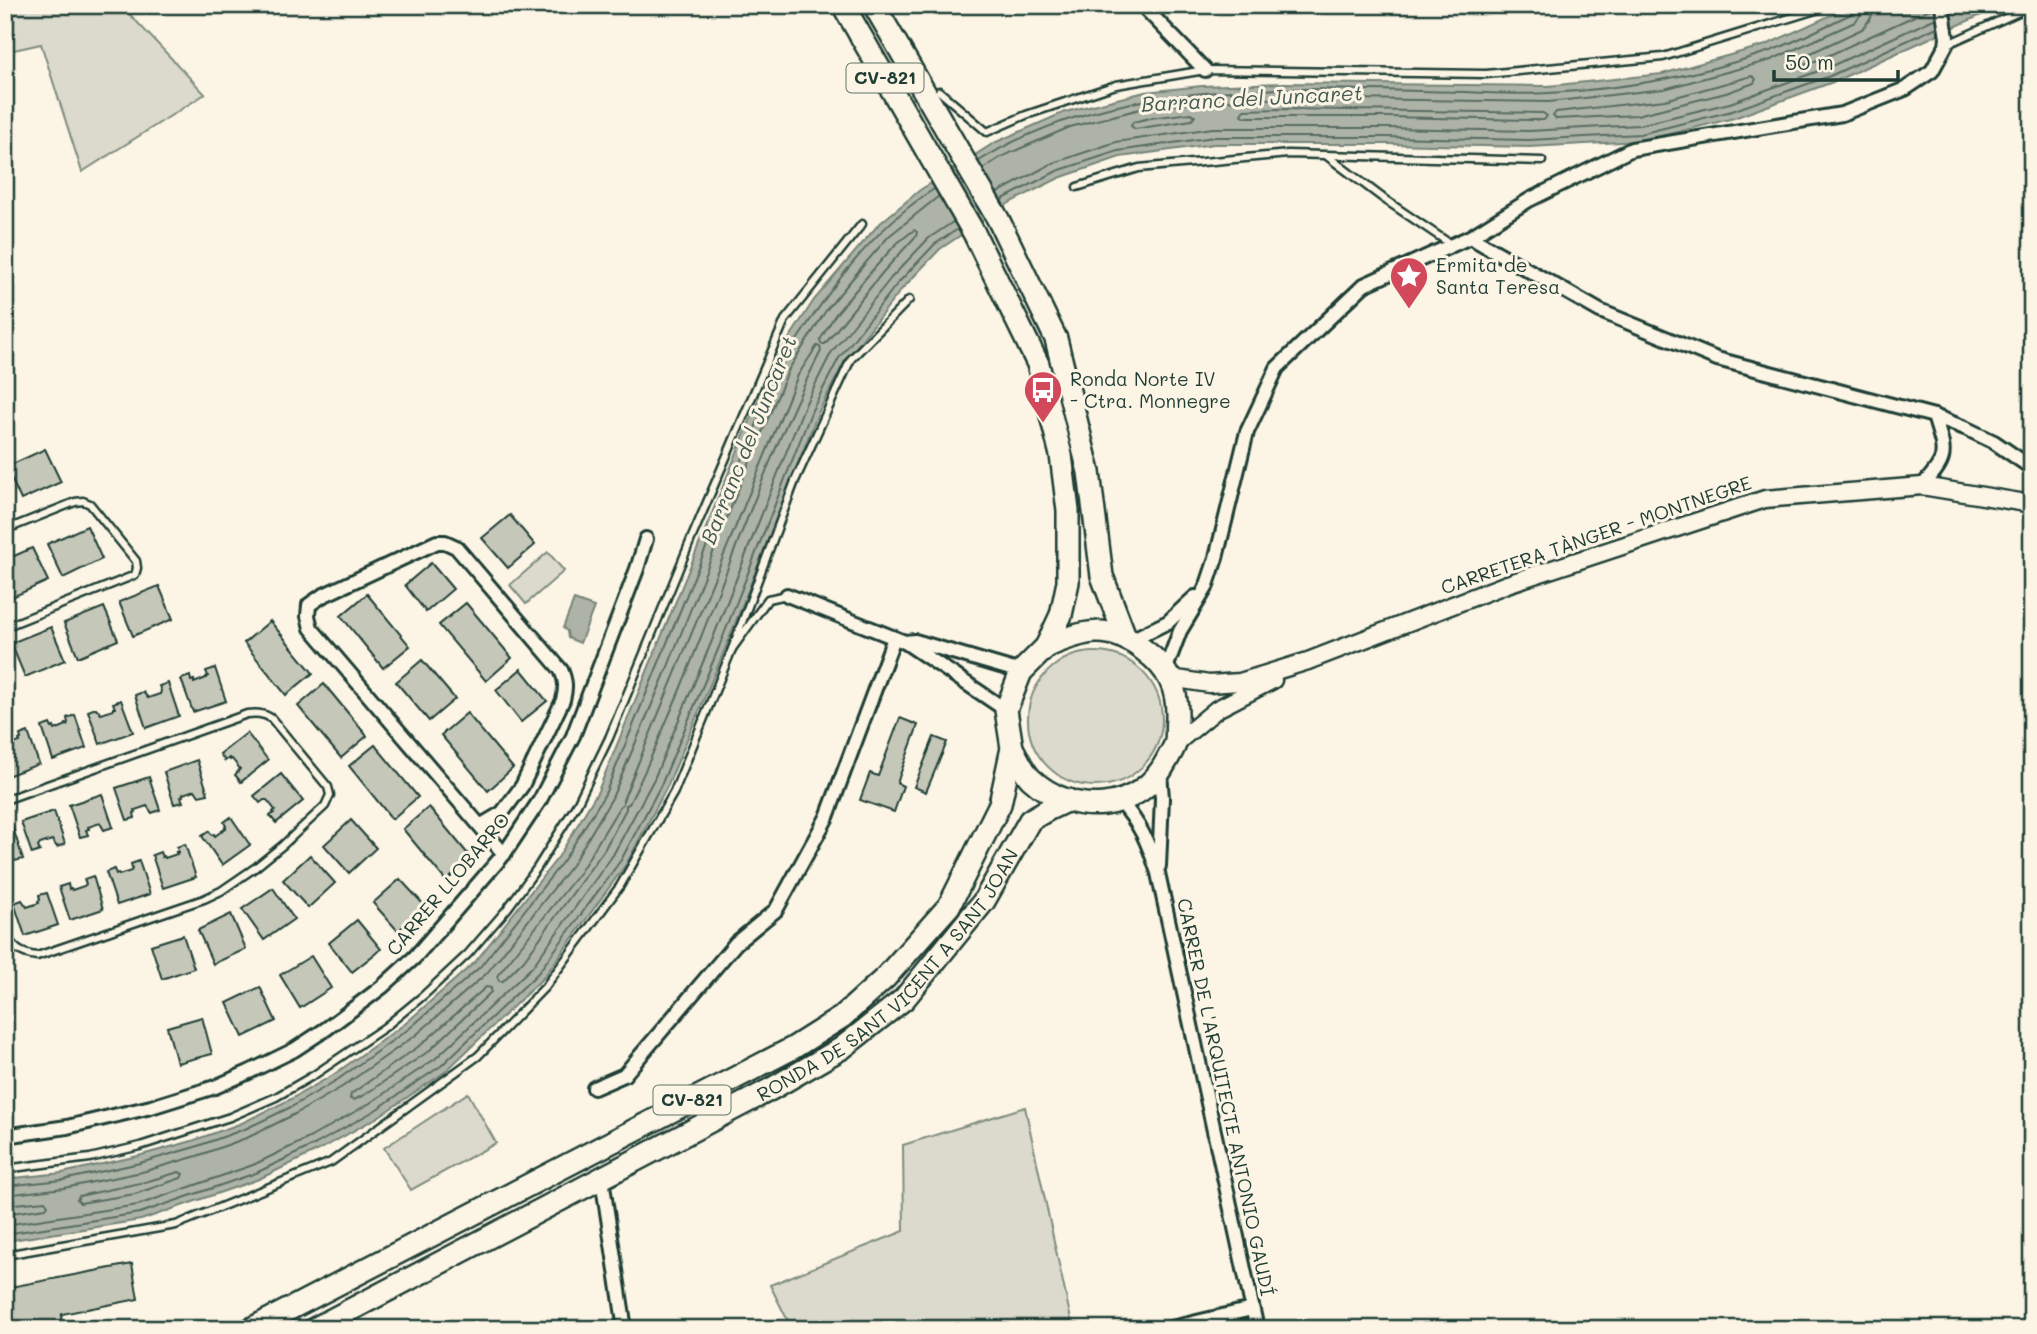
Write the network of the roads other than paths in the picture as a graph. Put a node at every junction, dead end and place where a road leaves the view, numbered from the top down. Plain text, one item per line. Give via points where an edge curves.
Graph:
1 (843, 5) edge
2 (874, 5) edge
3 (1142, 5) edge
4 (1832, 5) edge
5 (1942, 5) edge
6 (2032, 6) edge
7 (1946, 41) junction
8 (1205, 70) junction
9 (939, 91) dead end
10 (1325, 154) junction
11 (1542, 161) dead end
12 (1077, 187) dead end
13 (863, 224) dead end
14 (1470, 237) junction
15 (1452, 245) junction
16 (909, 300) dead end
17 (1934, 416) junction
18 (2028, 466) edge
19 (2032, 477) edge
20 (1922, 486) junction
21 (2032, 504) edge
22 (5, 530) edge
23 (646, 539) dead end
24 (1206, 587) junction
25 (788, 595) joint
26 (5, 627) edge
27 (900, 640) junction
28 (1128, 640) junction
29 (1046, 647) junction
30 (732, 649) junction
31 (1308, 662) junction
32 (1021, 672) junction
33 (1168, 674) junction
34 (1006, 710) junction
35 (1176, 743) junction
36 (1012, 748) junction
37 (1160, 773) junction
38 (5, 800) edge
39 (1068, 800) junction
40 (1119, 800) junction
41 (480, 826) junction
42 (504, 854) junction
43 (1158, 873) junction
44 (5, 933) edge
45 (594, 1088) dead end
46 (5, 1136) edge
47 (5, 1169) edge
48 (601, 1179) junction
49 (5, 1255) edge
50 (1252, 1309) junction
51 (251, 1329) edge
52 (314, 1329) edge
53 (625, 1329) edge
54 (1167, 1329) edge
55 (1257, 1329) edge

1 - 29 main road, CV-821 via 974,233 1038,364 1061,455 1068,511 1068,582 1061,615
2 - 28 main road, CV-821 via 998,219 1056,340 1089,472 1102,576
3 - 8 street
4 - 8 lane via 1663,57 1486,74
5 - 7 street
6 - 7 lane
7 - 14 street via 1932,71 1905,89 1842,114 1632,149 1530,200
8 - 9 lane via 1116,85 987,132
10 - 11 lane
10 - 12 lane via 1288,153 1139,167
10 - 15 lane
13 - 47 lane via 785,320 577,804 508,909 468,954 384,1027 276,1097 140,1146
14 - 15 street
14 - 17 street via 1600,311 1717,359
15 - 24 street via 1364,285 1277,369 1247,432
16 - 30 lane via 851,359 795,481
17 - 18 street via 1994,442
17 - 20 street via 1944,450 1938,469
18 - 19 street
20 - 21 street, CARRETERA TÀNGER - MONTNEGRE
20 - 31 street, CARRETERA TÀNGER - MONTNEGRE via 1765,499 1507,584
22 - 26 lane via 83,501 136,561 137,568 135,575
23 - 42 street, CARRER LLOBARRO via 573,736 540,800
24 - 28 street via 1168,622
24 - 33 street via 1180,631
25 - 27 street
25 - 30 lane via 768,599
27 - 32 street
27 - 34 street
27 - 45 street via 827,817 776,910 736,943 624,1075
28 - 29 main road, CV-821 via 1102,631 1072,635
28 - 33 main road, CV-821
29 - 32 main road, CV-821
30 - 49 lane via 674,792 620,886 545,987 478,1056 331,1162 176,1225
31 - 33 street, CARRETERA TÀNGER - MONTNEGRE via 1240,682 1209,684
31 - 35 street, CARRETERA TÀNGER - MONTNEGRE via 1217,709
32 - 34 main road, CV-821
33 - 35 main road, CV-821 via 1177,702
34 - 36 main road, RONDA DE SANT VICENT A SANT JOAN / CV-821
35 - 37 main road, CV-821
36 - 39 main road, CV-821 via 1029,777 1053,796
36 - 51 main road, RONDA DE SANT VICENT A SANT JOAN / CV-821 via 1000,804 949,906 885,978 842,1017 793,1048
37 - 40 main road, CV-821 via 1138,793
37 - 43 street, CARRER DE L'ARQUITECTE ANTONIO GAUDÍ
38 - 44 lane via 255,713 271,718 330,795 325,806 283,845 204,899 37,956 16,950
39 - 40 main road, CV-821 via 1086,805
39 - 48 main road, RONDA DE SANT VICENT A SANT JOAN / CV-821 via 1030,820 984,901 904,999 842,1048
40 - 43 street, CARRER DE L'ARQUITECTE ANTONIO GAUDÍ via 1148,841
41 - 41 street via 311,628 308,616 309,605 321,596 438,541 456,547 565,679 563,700 522,786 502,813
41 - 42 street
42 - 46 street, CARRER LLOBARRO via 415,957 356,1007 294,1050 189,1096 97,1121
43 - 50 street, CARRER DE L'ARQUITECTE ANTONIO GAUDÍ
48 - 52 main road, RONDA DE SANT VICENT A SANT JOAN / CV-821
48 - 53 street
50 - 54 street
50 - 55 street, CARRER DE L'ARQUITECTE ANTONIO GAUDÍ

